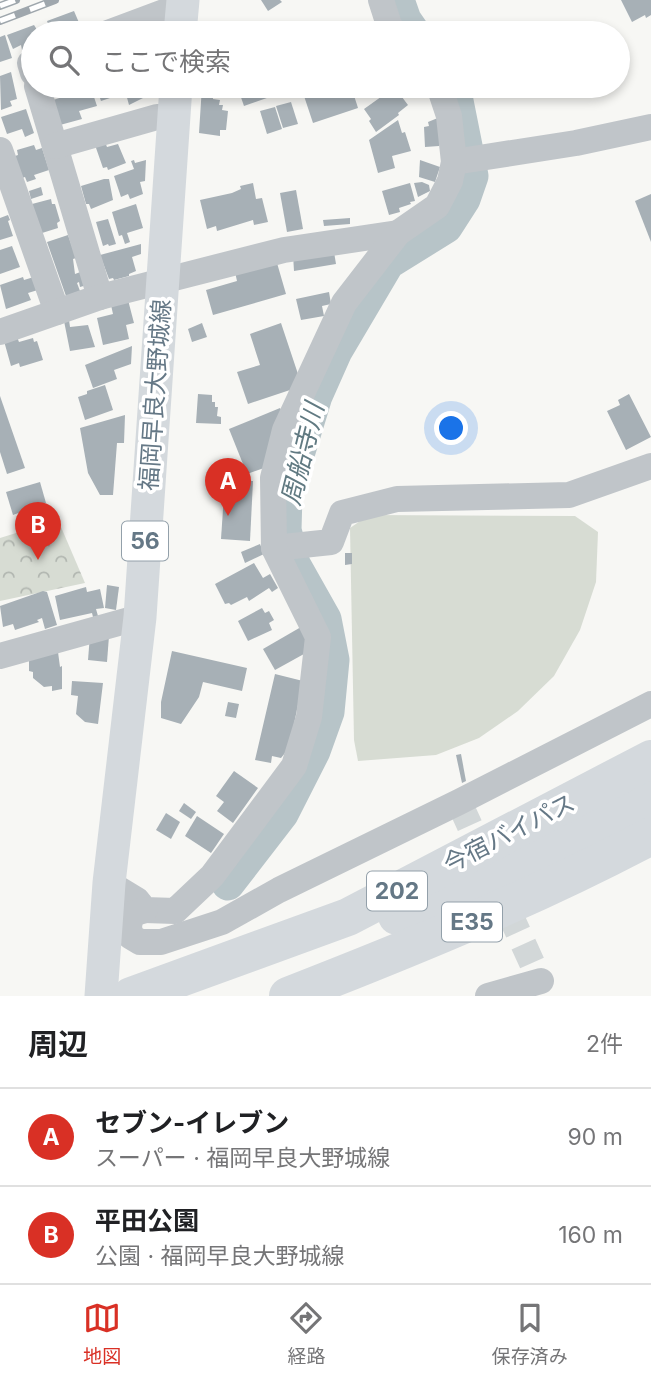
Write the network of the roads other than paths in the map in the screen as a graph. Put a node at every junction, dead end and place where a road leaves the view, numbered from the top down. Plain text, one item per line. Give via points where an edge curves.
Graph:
1 (381, 0) edge
2 (182, 15) edge
3 (140, 21) edge
4 (387, 21) edge
5 (41, 98) edge
6 (443, 98) edge
7 (174, 101) edge
8 (651, 127) edge
9 (55, 146) junction
10 (0, 150) edge
11 (454, 162) junction
12 (397, 233) junction
13 (162, 281) junction
14 (100, 297) junction
15 (57, 312) junction
16 (0, 332) edge
17 (651, 466) edge
18 (274, 548) junction
19 (140, 617) junction
20 (0, 656) edge
21 (651, 704) edge
22 (651, 759) edge
23 (651, 796) edge
24 (651, 836) edge
25 (651, 853) edge
26 (109, 883) junction
27 (145, 910) junction
28 (540, 980) edge
29 (101, 996) edge
30 (131, 996) edge
31 (186, 996) edge
32 (288, 996) edge
33 (312, 996) edge
34 (488, 996) edge

1 - 4 street
2 - 3 street via 164,12
5 - 9 street
6 - 11 street
7 - 9 street via 157,117
7 - 13 main road, 福岡早良大野城線 / 56
8 - 11 street
9 - 14 street
10 - 15 street
11 - 12 street via 437,206
12 - 13 street via 284,250
12 - 18 street via 344,303 285,430 273,478
13 - 14 street
13 - 19 main road, 福岡早良大野城線 / 56
14 - 15 street
15 - 16 street
17 - 18 street via 569,495 397,499 342,513 331,542
18 - 27 street via 318,637 309,717 294,766 212,876 175,911
19 - 20 street
19 - 26 main road, 福岡早良大野城線 / 56
21 - 27 street via 222,922 161,942 140,942 130,936 129,925 132,914
22 - 30 highway, 今宿バイパス / 202 via 348,917
23 - 31 highway, E35 via 473,885
24 - 32 highway, E35 via 486,916
25 - 33 highway via 418,956
26 - 27 street
26 - 29 main road, 福岡早良大野城線 / 56
28 - 34 street

